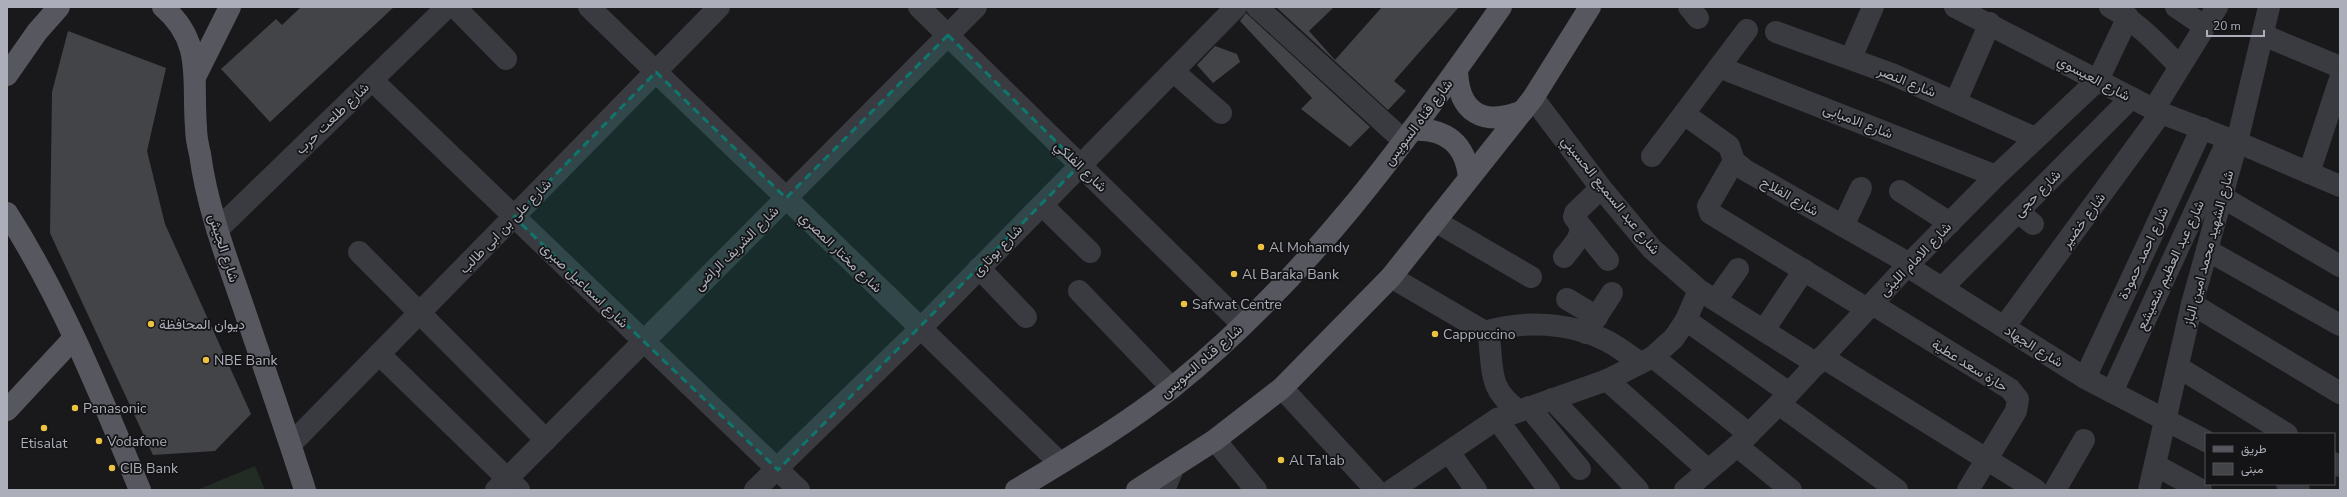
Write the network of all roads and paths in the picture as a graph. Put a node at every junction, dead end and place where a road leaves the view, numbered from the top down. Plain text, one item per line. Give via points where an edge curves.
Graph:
1 (59, 7) edge
2 (163, 7) edge
3 (230, 7) edge
4 (447, 7) edge
5 (454, 7) edge
6 (589, 7) edge
7 (719, 7) edge
8 (919, 7) edge
9 (976, 7) edge
10 (1236, 7) edge
11 (1257, 7) edge
12 (1501, 7) edge
13 (1590, 7) edge
14 (1873, 7) edge
15 (1955, 7) edge
16 (2176, 7) edge
17 (2217, 7) edge
18 (2269, 7) edge
19 (2119, 12) edge
20 (1985, 16) edge
21 (2204, 26) junction
22 (1747, 30) dead end
23 (1776, 32) dead end
24 (948, 35) junction
25 (2263, 35) junction
26 (1851, 58) junction
27 (506, 59) dead end
28 (2179, 66) junction
29 (1719, 67) junction
30 (2340, 67) edge
31 (1457, 69) junction
32 (1173, 71) junction
33 (656, 72) junction
34 (196, 74) junction
35 (7, 76) edge
36 (2340, 79) edge
37 (372, 80) junction
38 (2098, 80) junction
39 (2132, 98) junction
40 (1956, 101) junction
41 (1528, 104) junction
42 (2158, 111) junction
43 (1221, 113) dead end
44 (1684, 114) junction
45 (2202, 128) junction
46 (1408, 136) junction
47 (2035, 138) junction
48 (2233, 140) junction
49 (1652, 156) dead end
50 (1734, 161) junction
51 (1080, 165) junction
52 (2309, 173) junction
53 (1996, 176) junction
54 (1469, 178) junction
55 (2340, 186) edge
56 (1601, 188) junction
57 (1861, 188) dead end
58 (1900, 192) dead end
59 (2222, 197) junction
60 (786, 198) junction
61 (1042, 205) junction
62 (7, 213) edge
63 (514, 216) junction
64 (1436, 221) junction
65 (1950, 223) junction
66 (1580, 225) junction
67 (1842, 226) junction
68 (217, 230) junction
69 (2207, 250) junction
70 (359, 252) dead end
71 (1090, 252) dead end
72 (1564, 257) dead end
73 (1608, 260) dead end
74 (1908, 265) junction
75 (2340, 266) edge
76 (980, 268) junction
77 (1738, 269) dead end
78 (1804, 270) junction
79 (1391, 277) junction
80 (1531, 277) dead end
81 (1942, 288) junction
82 (1079, 290) dead end
83 (1612, 293) dead end
84 (1707, 295) junction
85 (1566, 299) dead end
86 (2192, 304) junction
87 (1869, 307) junction
88 (420, 313) junction
89 (1026, 317) dead end
90 (1686, 320) junction
91 (1243, 325) junction
92 (1592, 325) junction
93 (2340, 325) edge
94 (2004, 328) junction
95 (920, 329) junction
96 (1764, 330) junction
97 (1485, 332) junction
98 (74, 338) junction
99 (644, 342) junction
100 (379, 354) junction
101 (1647, 360) junction
102 (1820, 360) junction
103 (2178, 367) junction
104 (2085, 378) junction
105 (1607, 380) junction
106 (1172, 388) junction
107 (1282, 388) junction
108 (2112, 392) junction
109 (2340, 393) edge
110 (1552, 399) junction
111 (1784, 399) junction
112 (1524, 408) junction
113 (7, 410) edge
114 (1497, 419) junction
115 (2166, 419) junction
116 (2285, 433) edge
117 (546, 440) junction
118 (1215, 440) junction
119 (1743, 440) junction
120 (2084, 440) dead end
121 (2205, 440) edge
122 (291, 444) junction
123 (1449, 452) junction
124 (1986, 459) junction
125 (1060, 463) junction
126 (2155, 465) junction
127 (1173, 468) junction
128 (1580, 469) dead end
129 (778, 470) junction
130 (1700, 482) edge
131 (2011, 483) edge
132 (2290, 485) edge
133 (507, 486) edge
134 (140, 490) edge
135 (305, 490) edge
136 (755, 490) edge
137 (799, 490) edge
138 (1016, 490) edge
139 (1137, 490) edge
140 (1164, 490) edge
141 (1256, 490) edge
142 (1376, 490) edge
143 (1392, 490) edge
144 (1476, 490) edge
145 (1549, 490) edge
146 (1638, 490) edge
147 (1791, 490) edge
148 (1897, 490) edge
149 (1968, 490) edge
150 (2036, 490) edge
151 (2055, 490) edge
152 (2149, 490) edge
153 (2201, 490) edge
154 (2299, 490) edge

1 - 35 main road via 37,32
2 - 34 main road, شارع الجيش via 185,33 193,53
3 - 34 main road
4 - 37 street, شارع طلعت حرب
5 - 27 street
6 - 33 street, شارع مختار المصري
7 - 33 street, شارع على بن ابى طالب
8 - 24 street, شارع الفلكي
9 - 24 street, شارع الشريف الراضى
10 - 32 street, شارع بوتارى
11 - 46 street
12 - 31 main road, شارع قناه السويس
13 - 41 main road
14 - 26 street
15 - 20 street, شارع العيسوي
16 - 21 street
17 - 21 street, شارع خضير
18 - 25 street, شارع الشهيد محمد امين الباز
19 - 28 street via 2157,43
19 - 38 street, شارع الامام الليثى
20 - 38 street, شارع العيسوي
20 - 40 street
21 - 28 street, شارع خضير
22 - 29 street
23 - 26 street, شارع النصر
24 - 51 street, شارع الفلكي
24 - 60 street, شارع الشريف الراضى
25 - 30 street
25 - 48 street, شارع الشهيد محمد امين الباز
26 - 40 street, شارع النصر
28 - 42 street, شارع خضير
29 - 44 street
29 - 53 street, شارع الامبابى
31 - 41 main road via 1458,87 1464,103 1476,114 1492,119 1508,117
31 - 46 main road, شارع قناه السويس
32 - 43 street
32 - 51 street, شارع بوتارى
33 - 60 street, شارع مختار المصري
33 - 63 street, شارع على بن ابى طالب
34 - 68 main road, شارع الجيش via 196,127 203,179
36 - 52 street
37 - 63 street, شارع اسماعيل صبرى
37 - 68 street, شارع طلعت حرب
38 - 39 street, شارع العيسوي
38 - 47 street, شارع الامام الليثى
39 - 42 street, شارع العيسوي
39 - 81 street, شارع حجى via 2025,218
40 - 47 street, شارع النصر
41 - 54 main road
41 - 56 street, شارع عبد السميع الحسيني
42 - 45 street, شارع العيسوي
42 - 94 street, شارع خضير
44 - 49 street
44 - 50 street, شارع الفلاح via 1729,146
45 - 48 street, شارع العيسوي
45 - 104 street, شارع احمد حمودة
46 - 54 main road via 1436,131 1448,137 1464,154
46 - 91 main road, شارع قناه السويس via 1350,210 1293,275
47 - 53 street, شارع الامام الليثى
48 - 52 street, شارع العيسوي
48 - 59 street, شارع الشهيد محمد امين الباز
48 - 108 street, شارع عبد العظيم شعيشع
50 - 67 street, شارع الفلاح via 1745,170
50 - 78 street via 1708,206 1710,213
51 - 61 street, شارع بوتارى
51 - 91 street, شارع الفلكي
52 - 55 street, شارع العيسوي
53 - 65 street, شارع الامام الليثى
54 - 64 main road
56 - 66 street via 1575,213 1574,217
56 - 84 street, شارع عبد السميع الحسيني via 1652,249
57 - 67 street
58 - 65 street
59 - 69 street, شارع الشهيد محمد امين الباز
59 - 75 street
60 - 95 street, شارع مختار المصري
60 - 99 street, شارع الشريف الراضى
61 - 71 street
61 - 76 street, شارع بوتارى
62 - 98 main road via 28,244
63 - 88 street, شارع على بن ابى طالب
63 - 99 street, شارع اسماعيل صبرى
64 - 79 main road
64 - 80 street
65 - 74 street, شارع الامام الليثى
66 - 72 street via 1579,237
66 - 73 street
67 - 74 street, شارع الفلاح
68 - 122 main road, شارع الجيش
69 - 86 street, شارع الشهيد محمد امين الباز
69 - 93 street
70 - 88 street
74 - 81 street, شارع الجهاد
74 - 87 street, شارع الامام الليثى
76 - 89 street
76 - 95 street, شارع بوتارى
77 - 84 street
78 - 87 street
78 - 96 street
79 - 97 street
79 - 107 main road
81 - 94 street, شارع الجهاد
82 - 106 street
83 - 92 street
84 - 90 street
84 - 96 street, شارع عبد السميع الحسيني
85 - 92 street
86 - 103 street, شارع الشهيد محمد امين الباز
86 - 109 street
87 - 102 street, شارع الامام الليثى
87 - 124 street, حارة سعد عطية via 2015,393 2018,399 2016,411
88 - 100 street, شارع على بن ابى طالب
88 - 117 street
90 - 101 street via 1674,338
90 - 111 street
91 - 106 main road, شارع قناه السويس
92 - 97 street via 1567,328 1520,324
92 - 101 street via 1607,341
94 - 104 street, شارع الجهاد
95 - 125 street, شارع مختار المصري
95 - 129 street, شارع بوتارى
96 - 102 street, شارع عبد السميع الحسيني
97 - 112 street via 1489,337 1496,389 1507,403
98 - 113 main road
98 - 134 main road
99 - 117 street, شارع الشريف الراضى
99 - 129 street, شارع اسماعيل صبرى
100 - 122 street, شارع على بن ابى طالب
100 - 133 street
101 - 105 street
101 - 119 street
102 - 111 street, شارع الامام الليثى
102 - 124 street, شارع عبد السميع الحسيني
103 - 115 street, شارع الشهيد محمد امين الباز
103 - 116 street
104 - 108 street, شارع الجهاد
105 - 110 street
105 - 130 street
106 - 125 main road, شارع قناه السويس
107 - 118 main road
107 - 142 street
108 - 115 street, شارع الجهاد
110 - 112 street
110 - 146 street
111 - 119 street, شارع الامام الليثى
111 - 148 street
112 - 114 street
112 - 128 street
114 - 123 street
114 - 145 street
115 - 121 street, شارع الجهاد
115 - 126 street, شارع الشهيد محمد امين الباز
117 - 133 street, شارع الشريف الراضى
118 - 127 main road
118 - 141 street
119 - 130 street, شارع الامام الليثى
119 - 147 street
120 - 151 street
122 - 135 main road, شارع الجيش
123 - 143 street
123 - 144 street
124 - 131 street, شارع عبد السميع الحسيني
124 - 149 street, حارة سعد عطية
125 - 138 main road, شارع قناه السويس
126 - 152 street, شارع الشهيد محمد امين الباز
126 - 153 street
127 - 139 main road
127 - 140 street
129 - 136 street, شارع بوتارى
129 - 137 street, شارع اسماعيل صبرى
131 - 150 street, شارع عبد السميع الحسيني
132 - 154 street

